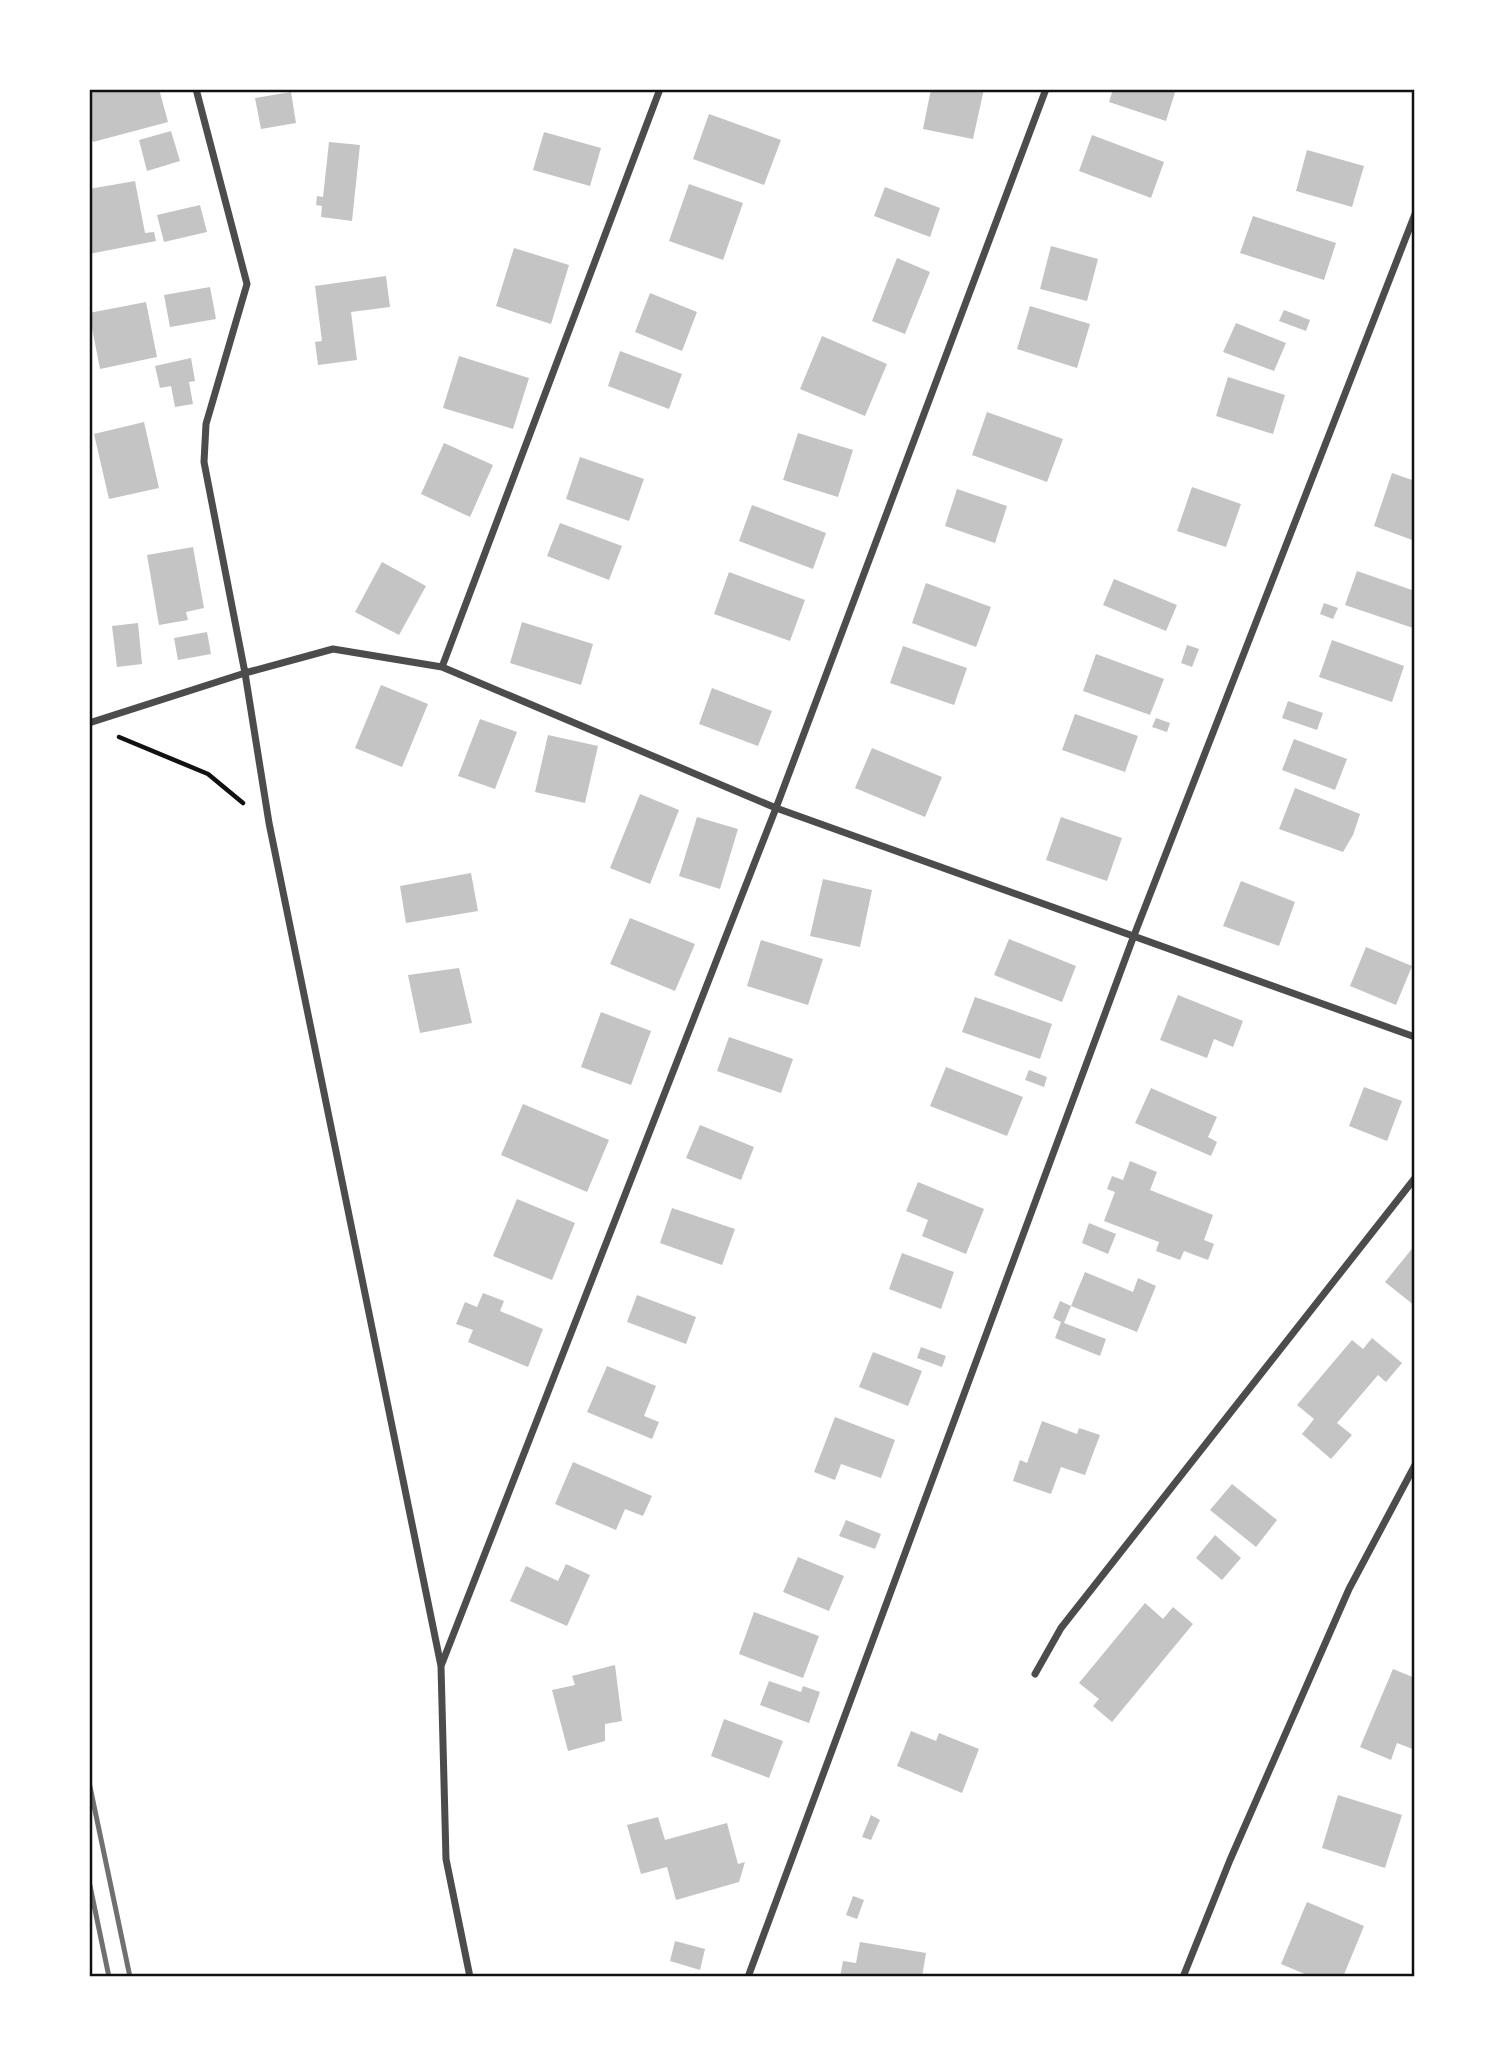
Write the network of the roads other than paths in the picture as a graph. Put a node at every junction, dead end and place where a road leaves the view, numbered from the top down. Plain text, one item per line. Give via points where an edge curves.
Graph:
1 (196, 89) edge
2 (660, 89) edge
3 (1046, 89) edge
4 (1415, 214) edge
5 (442, 667) junction
6 (245, 673) junction
7 (89, 723) edge
8 (776, 808) junction
9 (1133, 938) junction
10 (1415, 1037) edge
11 (1415, 1178) edge
12 (1415, 1465) edge
13 (441, 1666) junction
14 (1035, 1674) dead end
15 (470, 1977) edge
16 (748, 1977) edge
17 (1183, 1977) edge

1 - 6 street via 247,284 206,425 204,462
2 - 5 street
3 - 8 street
4 - 9 street
5 - 6 street via 333,649
5 - 8 street
6 - 7 street
6 - 13 street via 269,823
8 - 9 street
8 - 13 street
9 - 10 street
9 - 16 street
11 - 14 street via 1061,1628
12 - 17 street via 1349,1589
13 - 15 street via 446,1858

